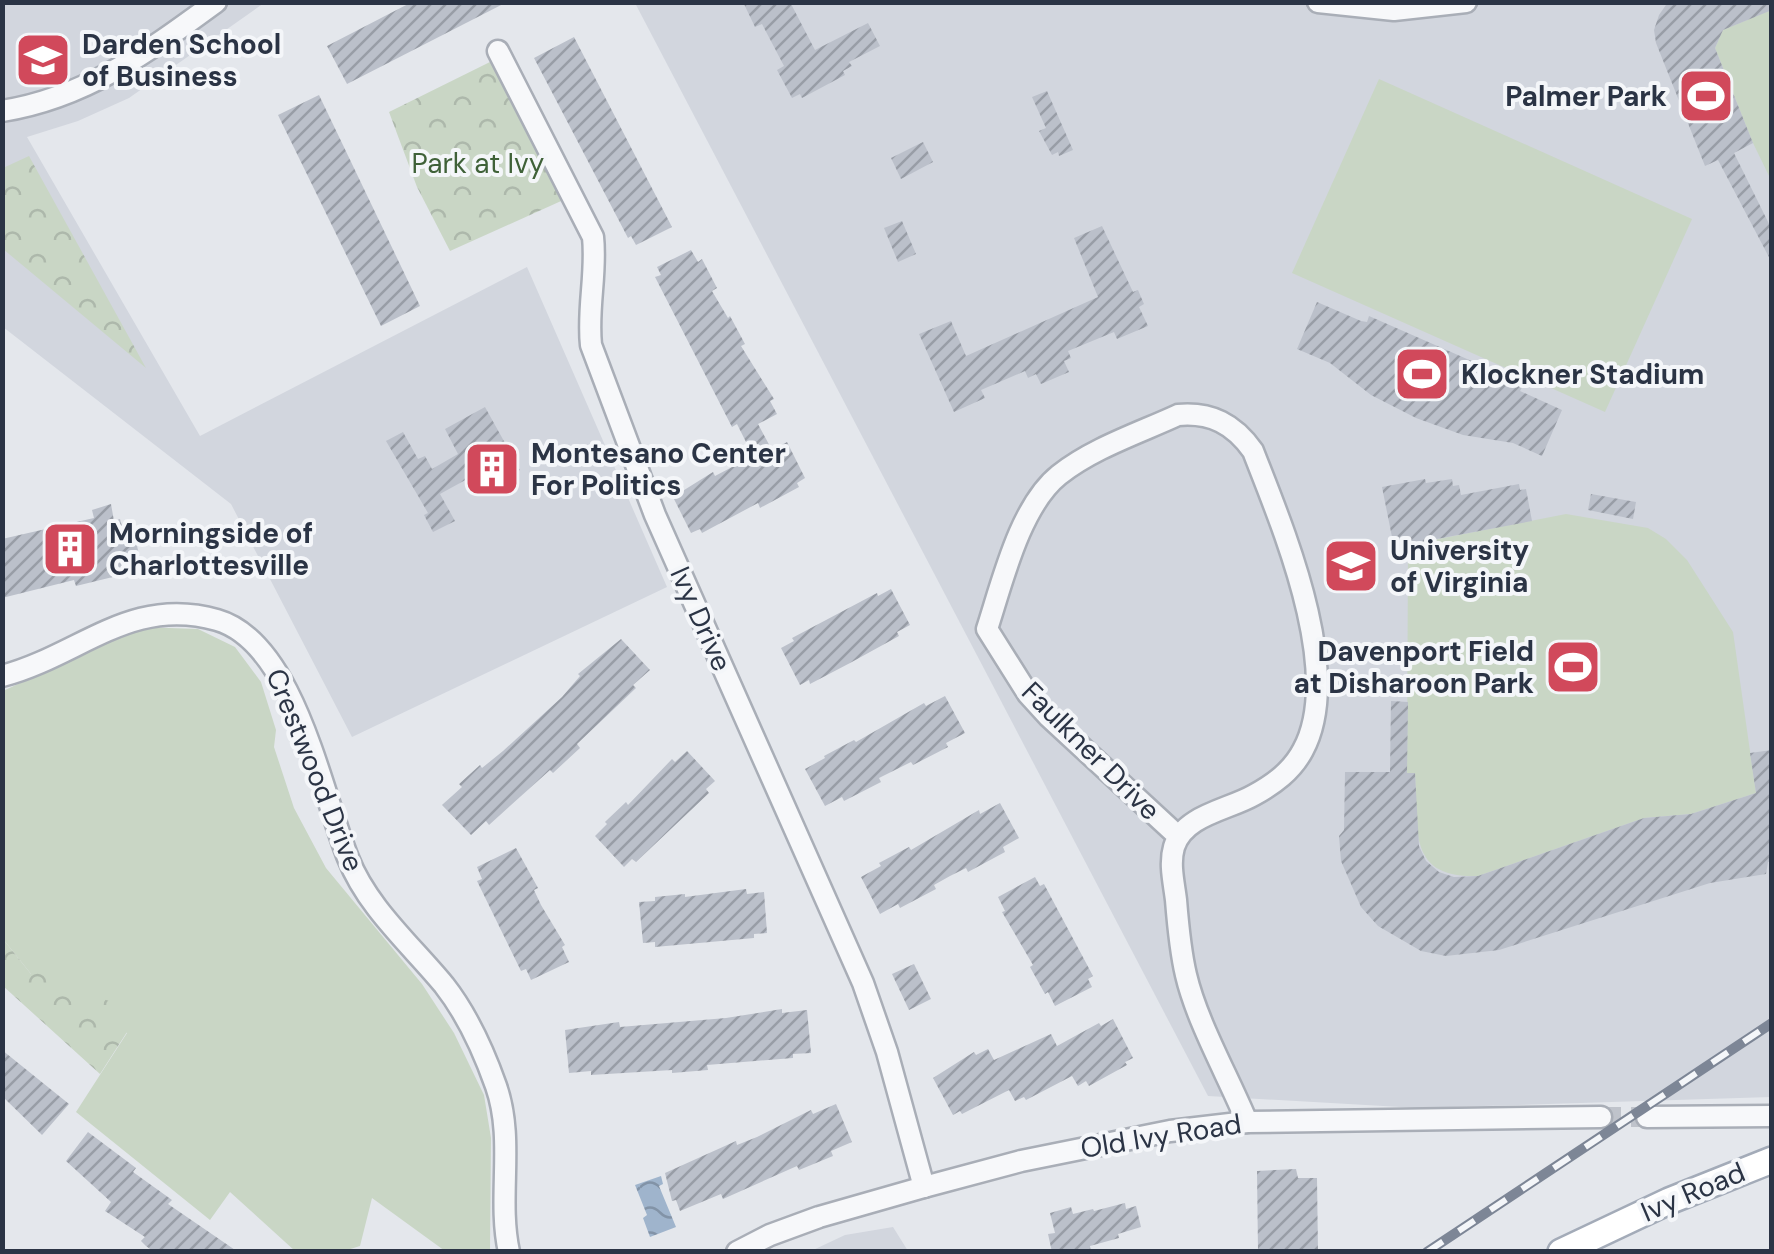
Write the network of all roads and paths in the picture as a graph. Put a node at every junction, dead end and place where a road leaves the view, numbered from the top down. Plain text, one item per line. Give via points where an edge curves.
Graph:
1 (216, 2) edge
2 (1318, 2) edge
3 (1466, 2) edge
4 (498, 51) dead end
5 (2, 111) edge
6 (2, 676) edge
7 (1179, 837) junction
8 (1772, 1116) edge
9 (1600, 1117) tunnel mouth
10 (1646, 1117) tunnel mouth
11 (1247, 1122) junction
12 (1772, 1160) edge
13 (924, 1187) junction
14 (510, 1252) edge
15 (737, 1252) edge
16 (1561, 1252) edge

1 - 5 street via 108,77 41,104
2 - 3 street via 1394,10
4 - 13 street, Ivy Drive via 592,237 591,345 656,515 863,983
6 - 14 street, Crestwood Drive via 158,614 221,621 271,659 358,880 446,988 496,1086 504,1115
7 - 7 street, Faulkner Drive via 1200,819 1275,784 1303,751 1316,709 1300,578 1253,451 1226,423 1192,414 1096,452 1045,489 987,629 1049,717
7 - 11 street, Faulkner Drive via 1172,858 1186,978
8 - 10 street
9 - 11 street, Old Ivy Road
11 - 13 street, Old Ivy Road via 1124,1138
12 - 16 main road, Ivy Road
13 - 15 street, Old Ivy Road via 770,1234

